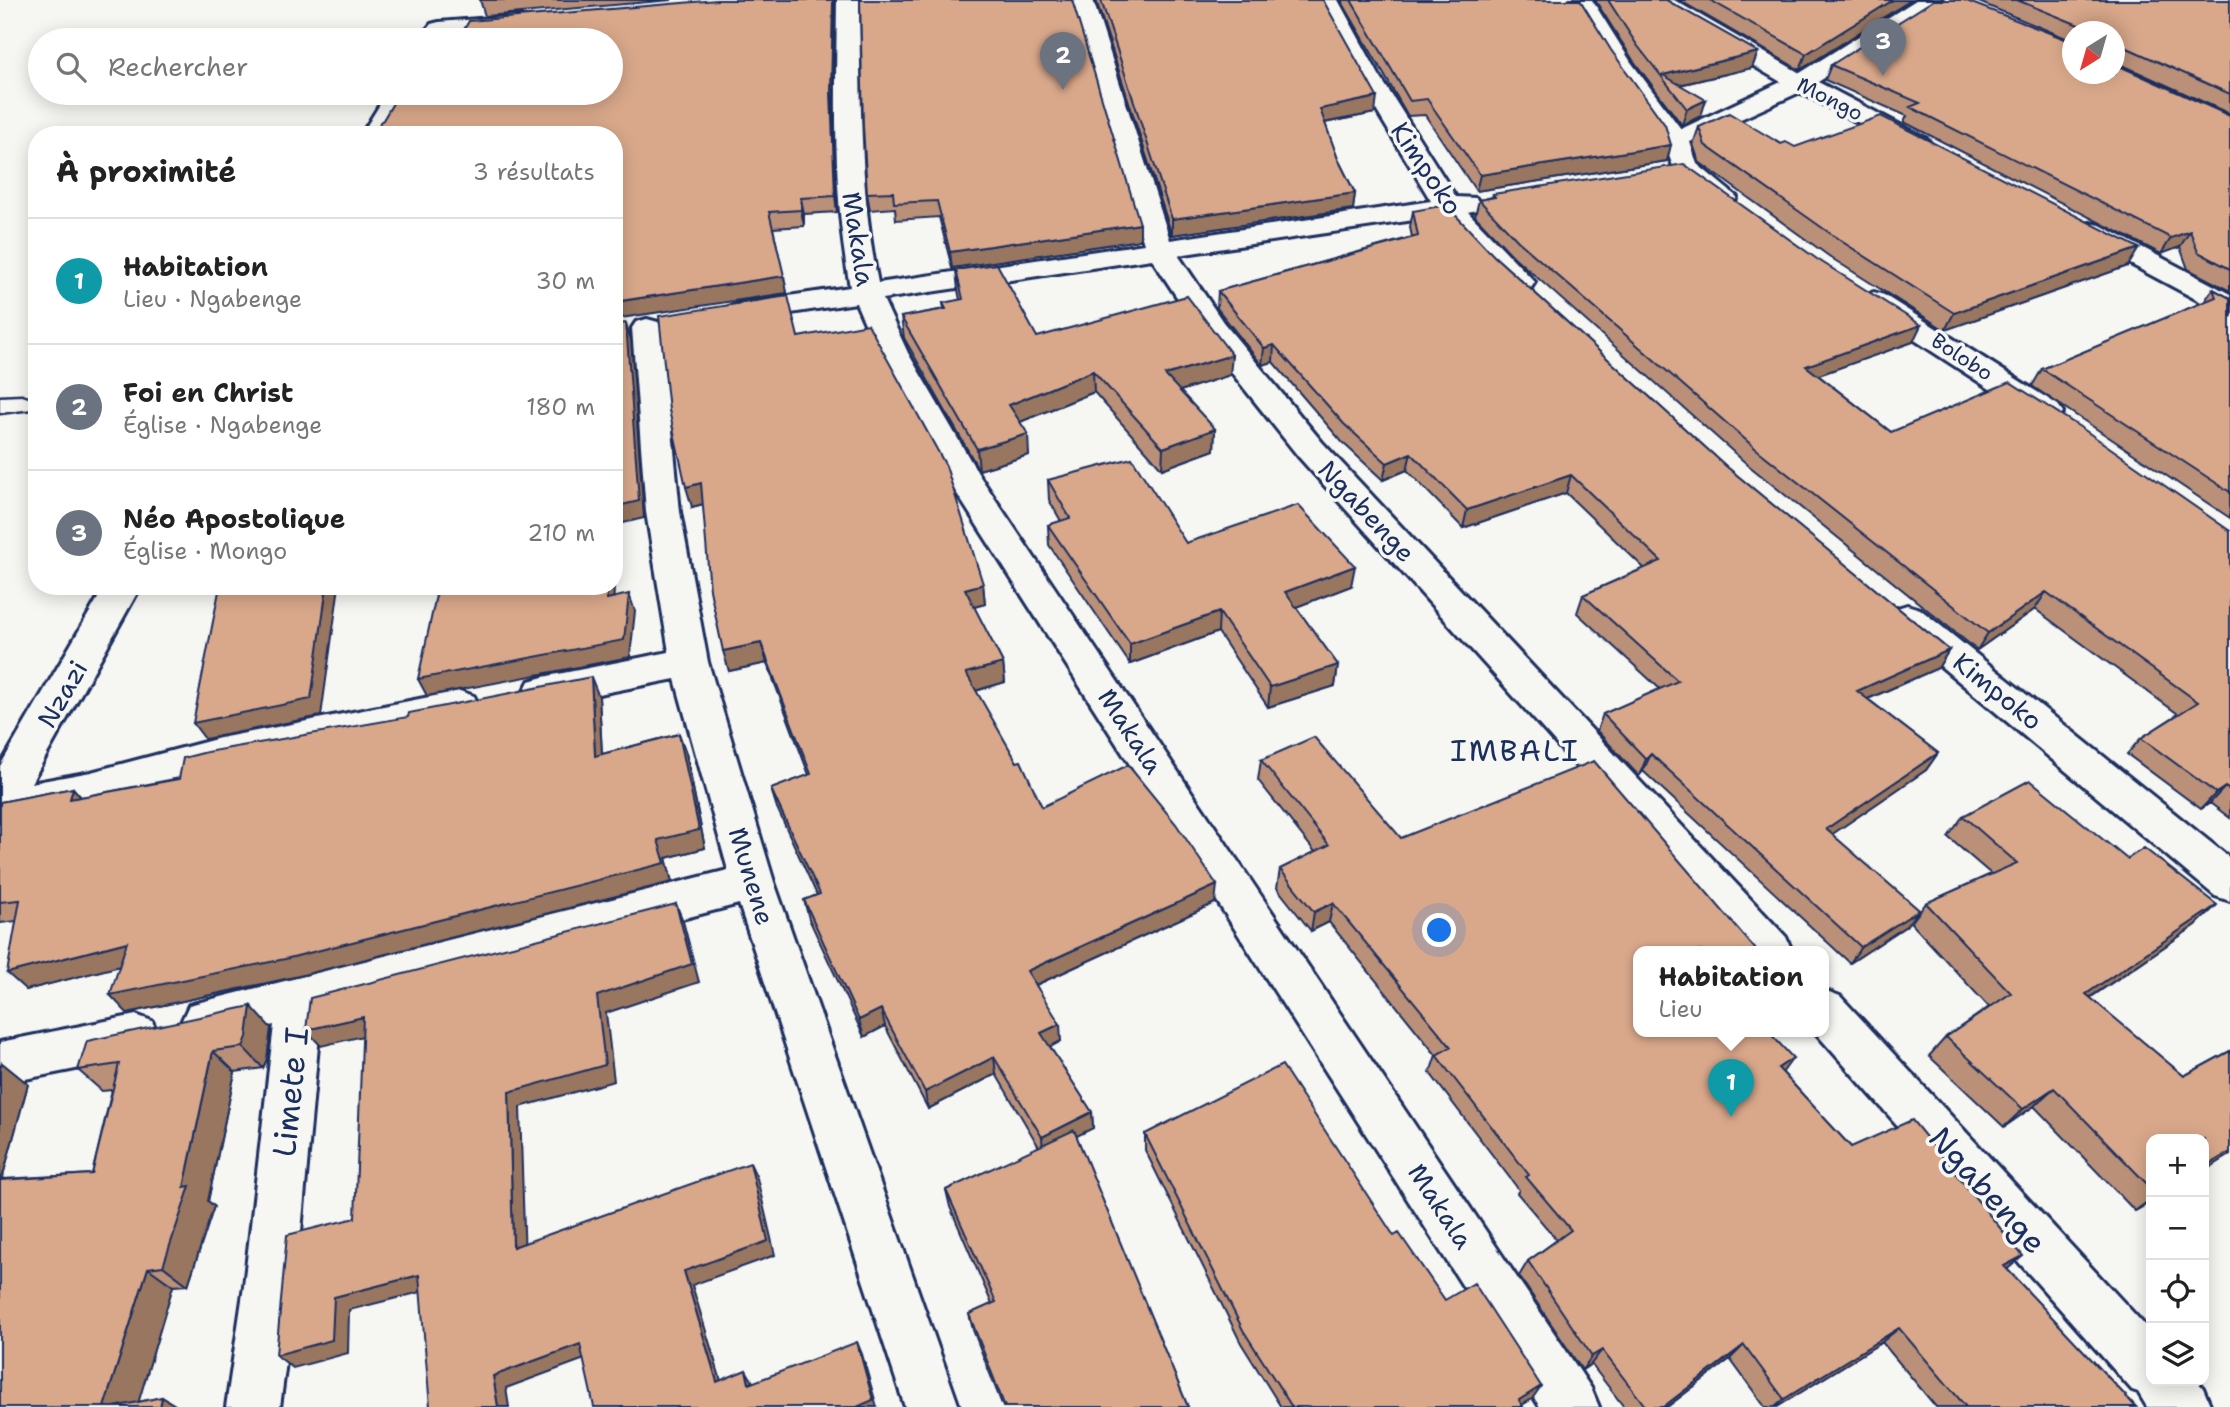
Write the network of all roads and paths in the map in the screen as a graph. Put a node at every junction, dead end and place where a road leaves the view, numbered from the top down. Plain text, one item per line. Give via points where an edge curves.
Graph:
1 (848, 0) edge
2 (1082, 0) edge
3 (1326, 0) edge
4 (1581, 0) edge
5 (1658, 0) edge
6 (1931, 0) edge
7 (533, 22) edge
8 (440, 26) edge
9 (1800, 83) junction
10 (393, 105) edge
11 (380, 126) edge
12 (1676, 140) junction
13 (1944, 157) edge
14 (1486, 201) edge
15 (1448, 207) junction
16 (1748, 215) edge
17 (2065, 218) edge
18 (1159, 248) junction
19 (1857, 289) edge
20 (866, 293) junction
21 (1542, 302) edge
22 (2230, 306) edge
23 (713, 316) edge
24 (645, 327) edge
25 (2074, 430) edge
26 (119, 595) edge
27 (1884, 598) edge
28 (689, 663) junction
29 (0, 803) edge
30 (753, 882) junction
31 (2230, 883) edge
32 (1765, 946) edge
33 (300, 999) junction
34 (1829, 1016) edge
35 (0, 1063) edge
36 (2146, 1365) edge
37 (2165, 1386) edge
38 (253, 1407) edge
39 (932, 1407) edge
40 (1573, 1407) edge
41 (2184, 1407) edge

1 - 20 street, Makala via 849,174
2 - 18 street, Ngabenge
3 - 15 street, Kimpoko
4 - 12 street
5 - 9 street, Mongo
6 - 9 street
7 - 8 street
9 - 12 street
9 - 13 street, Mongo
10 - 11 street
12 - 16 street via 1673,170
14 - 15 street
15 - 18 street
15 - 21 street, Kimpoko
17 - 22 street
18 - 20 street
18 - 32 street, Ngabenge via 1212,328 1310,449
19 - 25 street, Bolobo
20 - 23 street
20 - 40 street, Makala via 893,353 964,478
24 - 28 street, Munene via 663,512
26 - 29 street, Nzazi
27 - 31 street, Kimpoko
28 - 29 street via 220,753 90,788
28 - 30 street, Munene
30 - 33 street
30 - 39 street, Munene
33 - 35 street, Limete I
33 - 38 street, Limete I
34 - 36 street, Ngabenge
37 - 41 street

